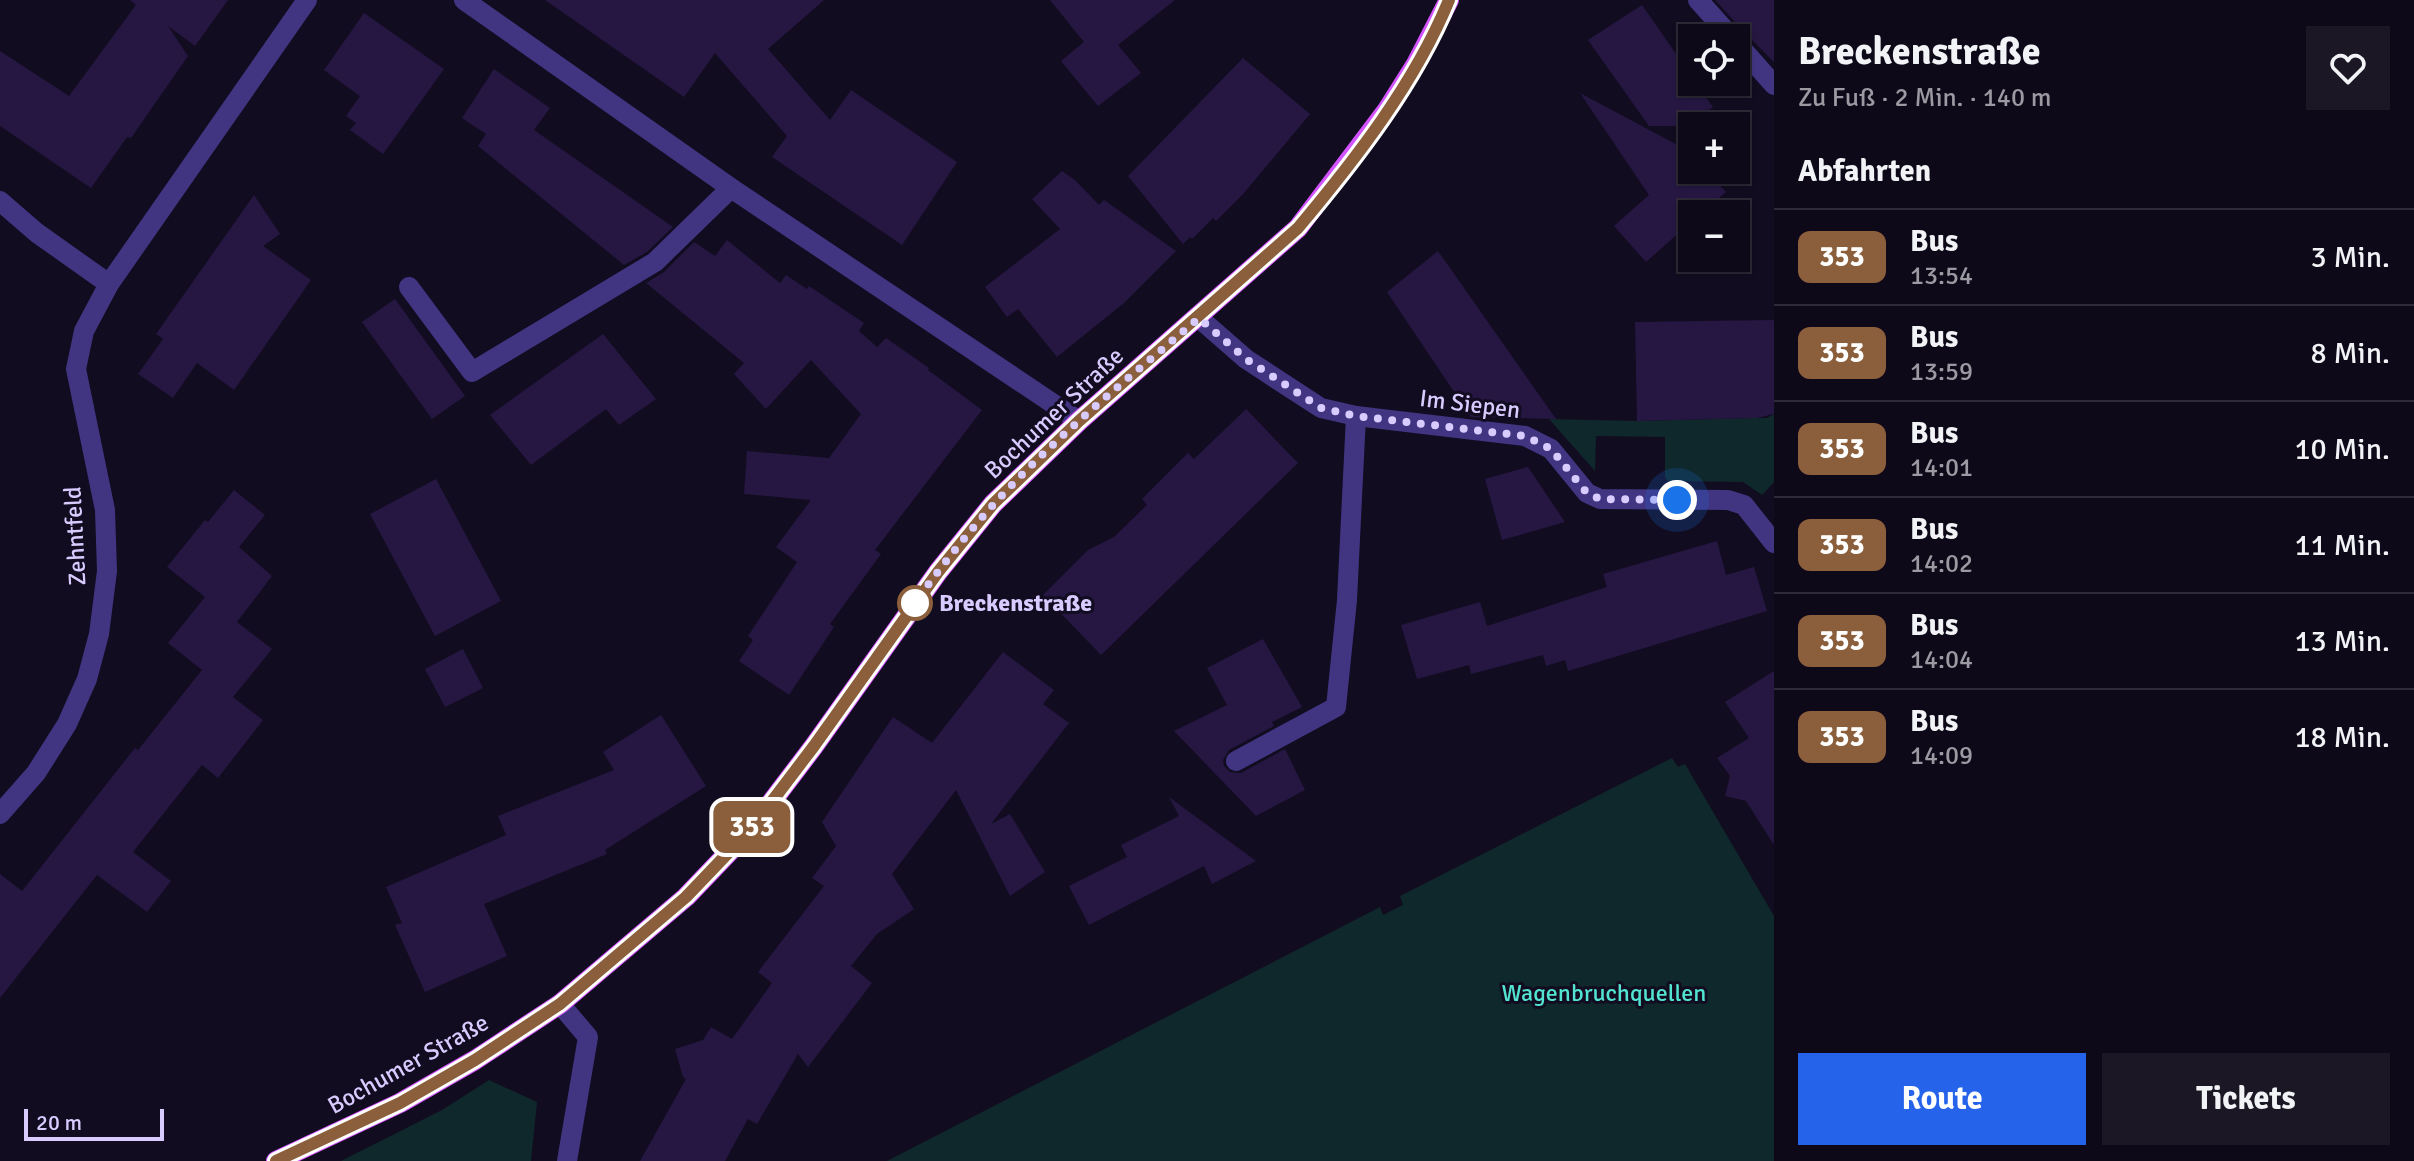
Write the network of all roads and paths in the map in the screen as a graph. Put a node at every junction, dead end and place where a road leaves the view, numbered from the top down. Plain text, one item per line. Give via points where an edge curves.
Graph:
1 (307, 0) edge
2 (464, 0) edge
3 (1449, 0) edge
4 (1698, 0) edge
5 (1720, 24) edge
6 (1750, 58) edge
7 (1774, 85) edge
8 (731, 188) junction
9 (0, 201) edge
10 (109, 284) junction
11 (409, 287) dead end
12 (1199, 318) junction
13 (1356, 416) junction
14 (1079, 421) junction
15 (1774, 543) edge
16 (1236, 761) dead end
17 (0, 814) edge
18 (560, 1004) junction
19 (276, 1161) edge
20 (567, 1161) edge

1 - 10 street, Zehntfeld
2 - 8 street
3 - 12 main road, Bochumer Straße via 1394,99 1325,196 1298,228
4 - 5 street
6 - 7 street
8 - 11 street via 655,262 472,372
8 - 14 street
9 - 10 street
10 - 17 street, Zehntfeld via 84,331 76,369 105,510 107,571 99,634 67,724 36,773
12 - 13 street, Im Siepen via 1246,359 1321,408
12 - 14 main road, Bochumer Straße
13 - 15 street, Im Siepen via 1525,436 1551,449 1587,493 1600,499 1728,500 1744,505
13 - 16 street via 1336,707
14 - 18 main road, Bochumer Straße via 993,504 938,572 751,829 686,897
18 - 19 main road, Bochumer Straße via 400,1103
18 - 20 street via 588,1037

